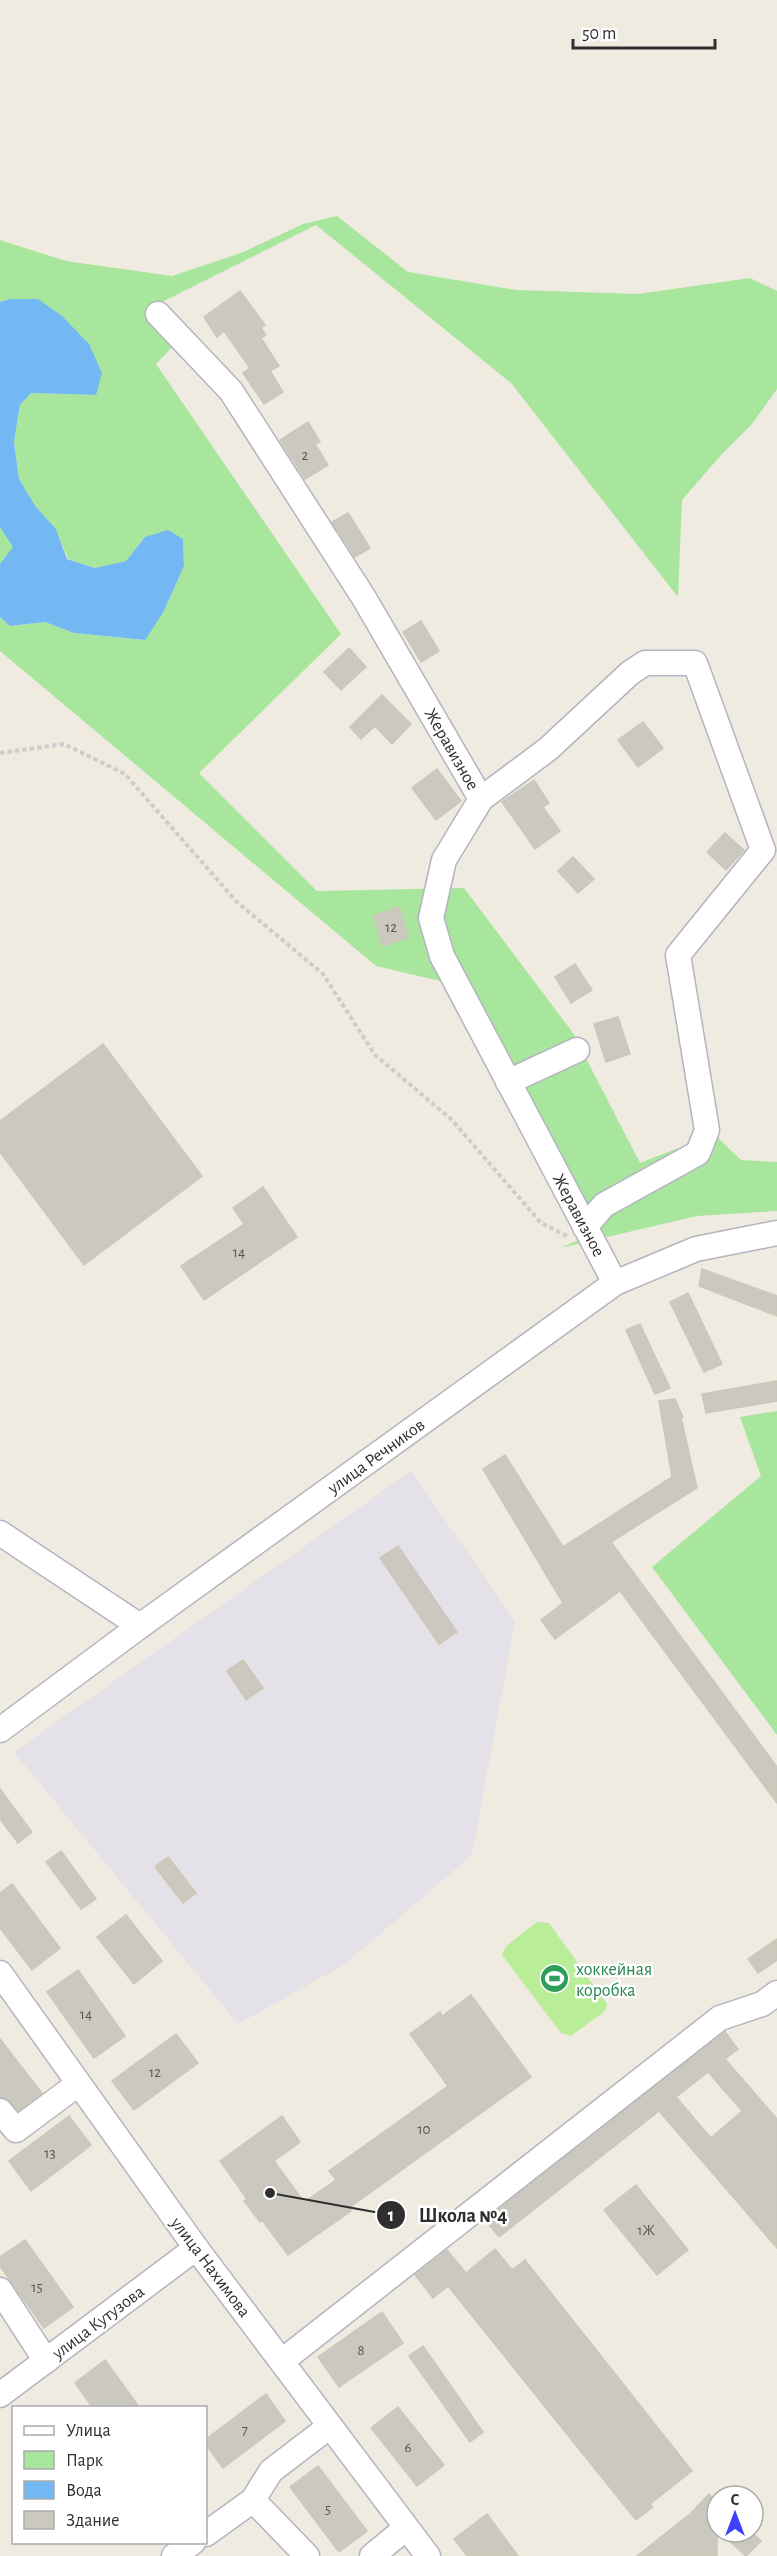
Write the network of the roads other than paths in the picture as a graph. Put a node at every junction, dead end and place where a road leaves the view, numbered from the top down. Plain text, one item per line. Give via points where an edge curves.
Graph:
1 (158, 314) dead end
2 (481, 799) junction
3 (576, 1050) dead end
4 (508, 1082) junction
5 (578, 1232) junction
6 (777, 1233) edge
7 (615, 1283) junction
8 (0, 1533) edge
9 (140, 1626) junction
10 (0, 1730) edge
11 (0, 1973) edge
12 (777, 1993) edge
13 (78, 2084) junction
14 (0, 2111) edge
15 (195, 2248) junction
16 (0, 2290) edge
17 (46, 2361) junction
18 (282, 2361) junction
19 (0, 2395) edge
20 (330, 2426) junction
21 (253, 2500) junction
22 (406, 2528) junction
23 (207, 2533) edge
24 (190, 2544) edge
25 (174, 2556) edge
26 (307, 2556) edge
27 (372, 2556) edge
28 (428, 2556) edge

1 - 2 street, Жеравизное via 231,391 364,598
2 - 4 street, Жеравизное via 444,860 430,918 442,956
2 - 5 street via 548,749 645,663 694,663 763,850 678,955 707,1130 698,1153 604,1205
3 - 4 street
4 - 5 street, Жеравизное
5 - 7 street, Жеравизное
6 - 7 street, улица Речников via 696,1249
7 - 9 street, улица Речников
8 - 9 street
9 - 10 street, улица Речников
11 - 13 street, улица Нахимова
12 - 18 street via 762,2004 720,2018
13 - 14 street via 16,2130
13 - 15 street, улица Нахимова
15 - 17 street, улица Кутузова
15 - 18 street, улица Нахимова
16 - 17 street
17 - 19 street, улица Кутузова
18 - 20 street, улица Нахимова
20 - 21 street via 272,2471
20 - 22 street, улица Нахимова
21 - 23 street
21 - 26 street
22 - 27 street
22 - 28 street, улица Нахимова
24 - 25 street

